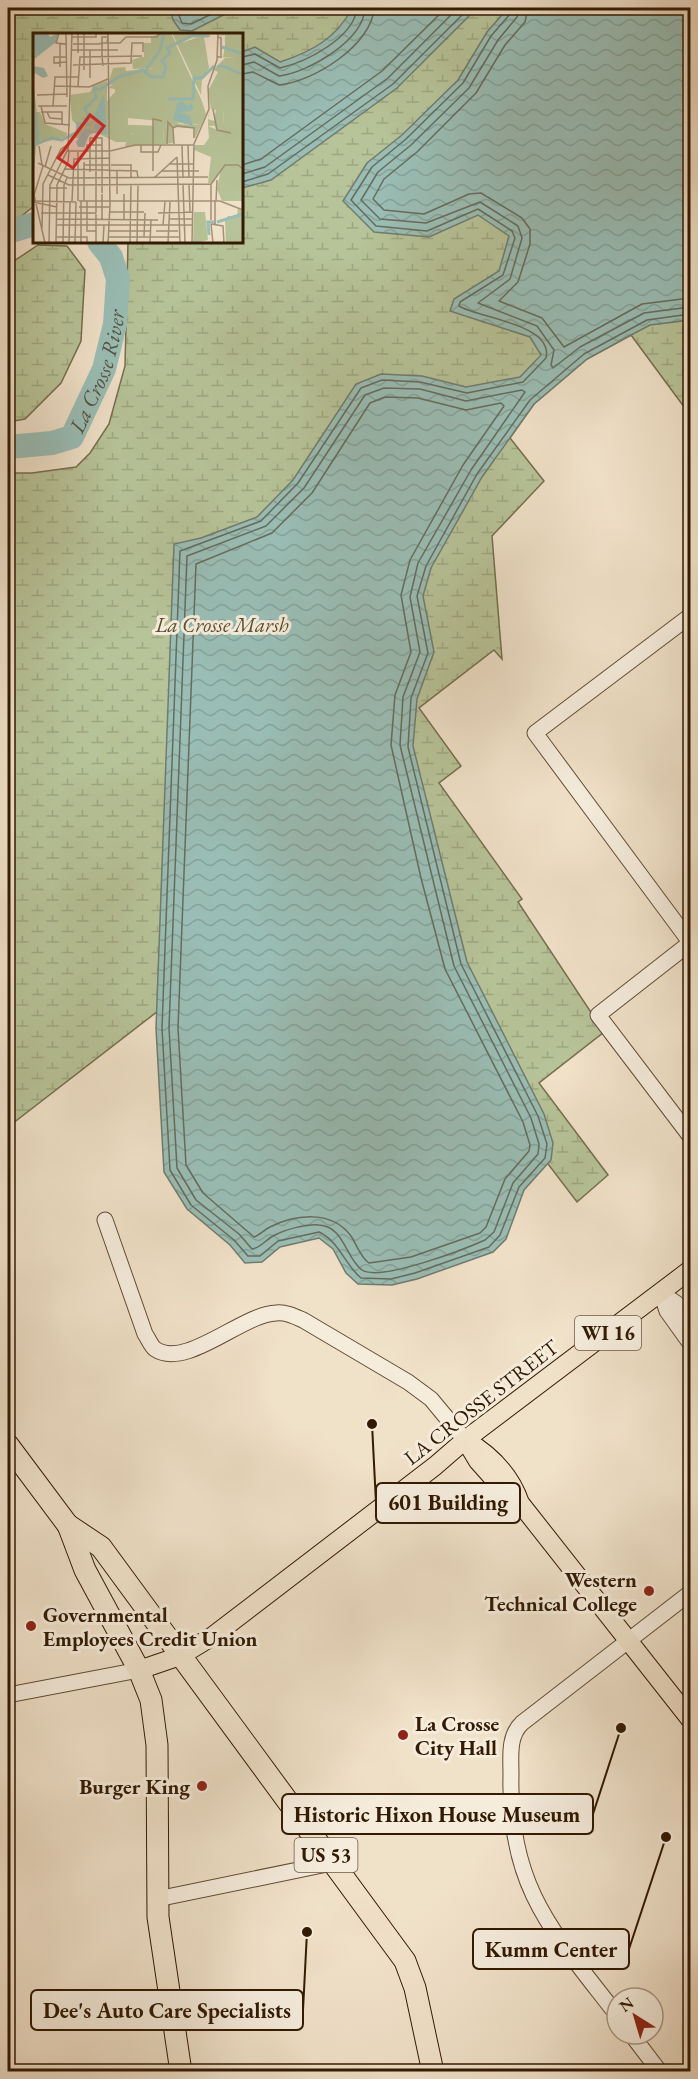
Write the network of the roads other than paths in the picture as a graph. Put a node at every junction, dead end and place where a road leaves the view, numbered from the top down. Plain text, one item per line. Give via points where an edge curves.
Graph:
1 (690, 616) edge
2 (690, 943) edge
3 (690, 1136) edge
4 (105, 1220) dead end
5 (690, 1270) edge
6 (661, 1293) junction
7 (690, 1322) edge
8 (690, 1343) edge
9 (465, 1440) junction
10 (8, 1445) edge
11 (68, 1525) junction
12 (690, 1593) edge
13 (629, 1640) junction
14 (173, 1658) junction
15 (139, 1670) junction
16 (8, 1695) edge
17 (690, 1719) edge
18 (332, 1863) junction
19 (157, 1899) junction
20 (605, 2000) edge
21 (640, 2046) edge
22 (181, 2072) edge
23 (432, 2072) edge
24 (660, 2072) edge

1 - 2 street via 535,733
2 - 3 street via 598,1015
4 - 9 street via 145,1334 154,1349 170,1354 189,1350 259,1317 275,1312 289,1314 408,1382 431,1399
5 - 6 main road, LA CROSSE STREET / WI 16
6 - 7 street via 676,1303
6 - 8 street via 667,1311
6 - 9 main road, LA CROSSE STREET / WI 16
9 - 13 main road via 488,1453 516,1489 520,1503
9 - 14 main road, LA CROSSE STREET via 213,1636
10 - 11 highway, US 53
11 - 14 highway, US 53
11 - 15 highway, US 53 via 85,1570
12 - 13 street
13 - 17 main road
13 - 20 street via 513,1734 514,1831 528,1885 550,1927
14 - 15 main road, LA CROSSE STREET
14 - 18 highway, US 53
15 - 16 street, LA CROSSE STREET
15 - 19 highway, US 53 via 151,1700 157,1745
18 - 19 street
18 - 23 highway, US 53 via 405,1961 415,1988
19 - 22 highway, US 53
21 - 24 street

